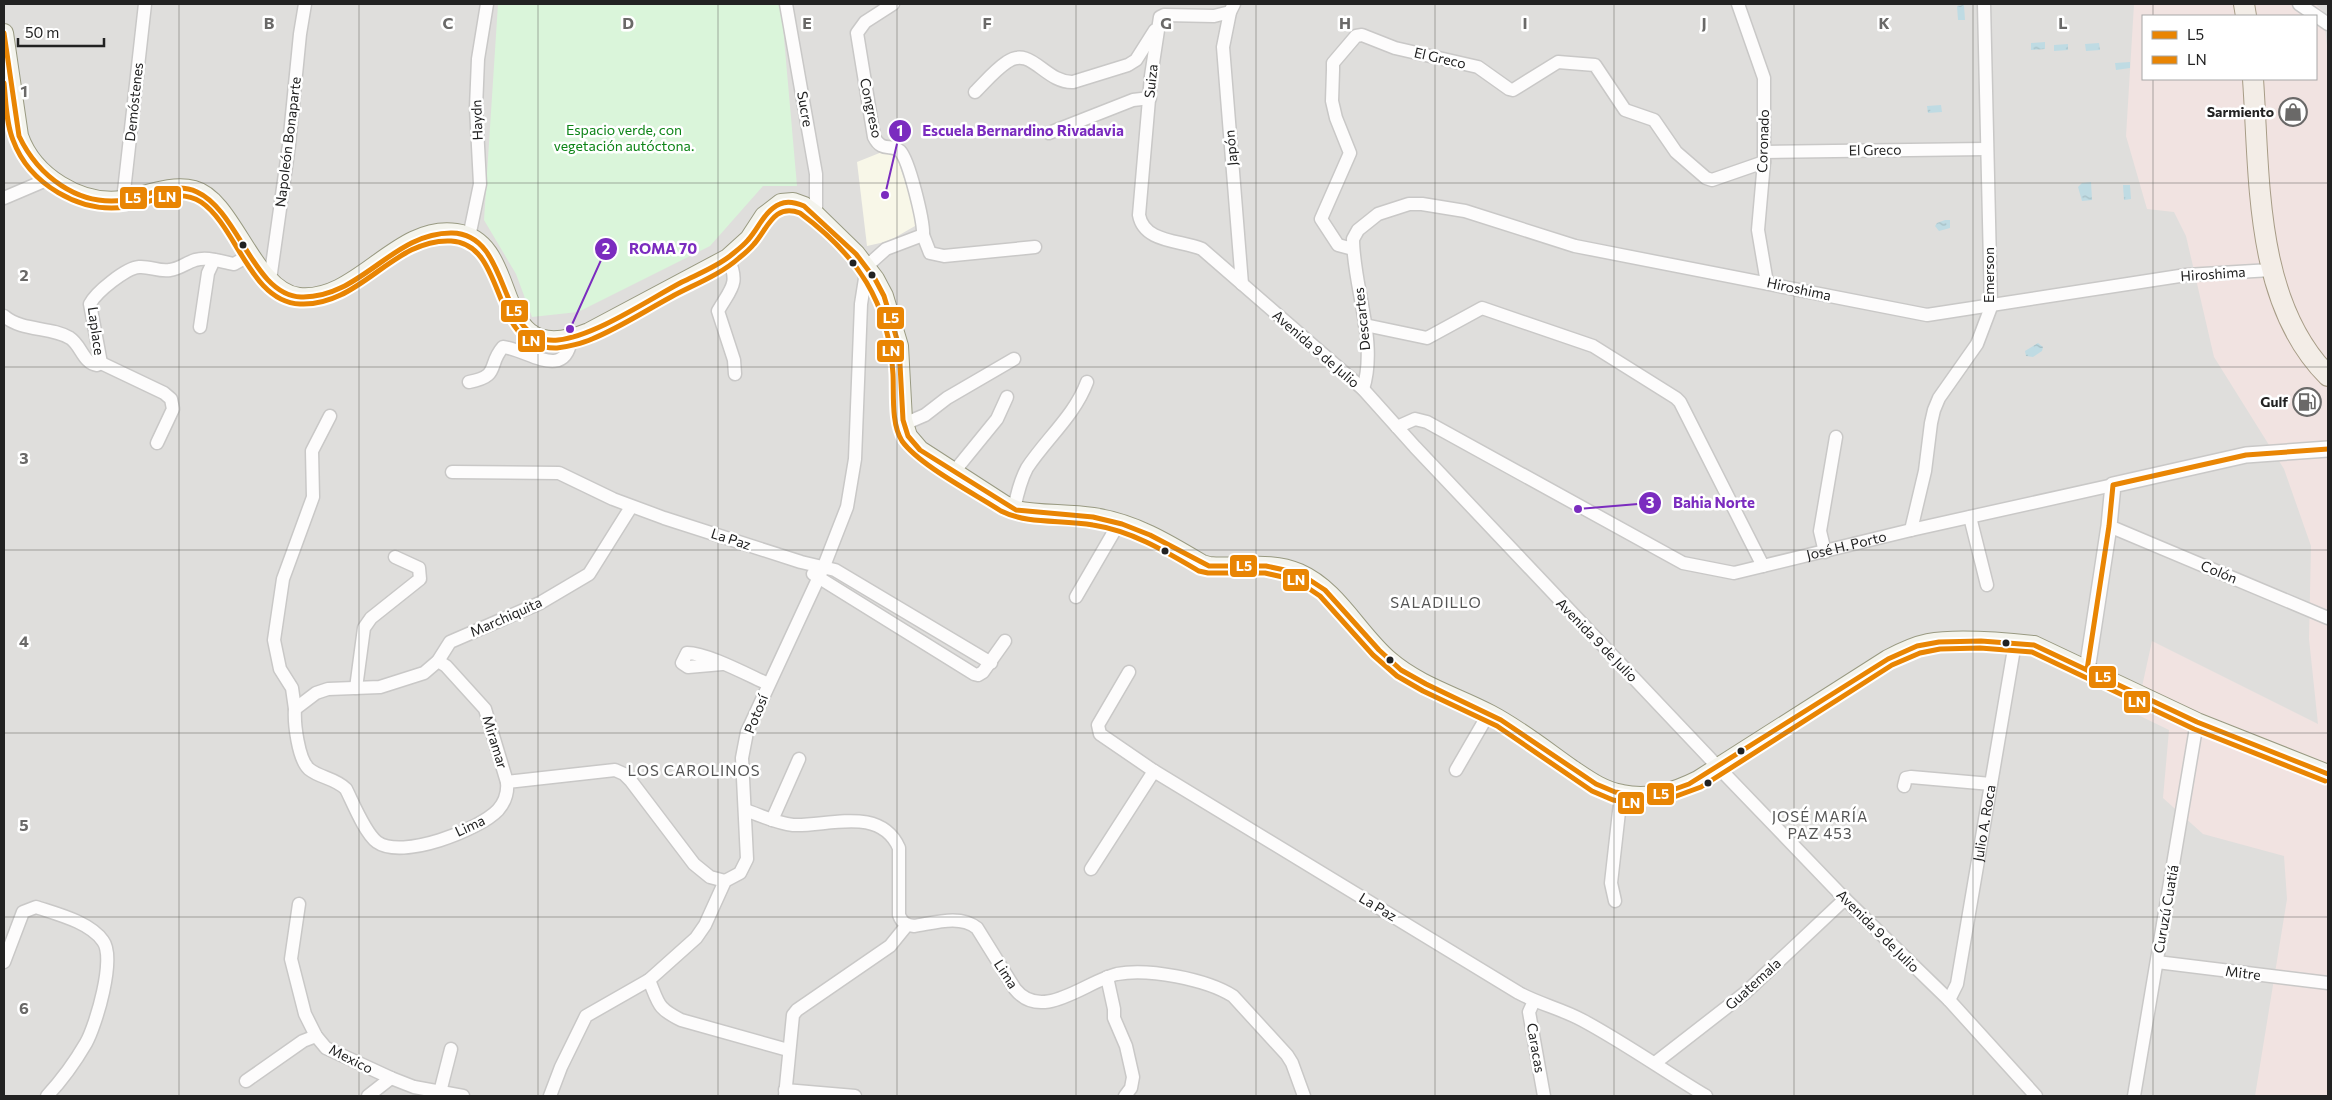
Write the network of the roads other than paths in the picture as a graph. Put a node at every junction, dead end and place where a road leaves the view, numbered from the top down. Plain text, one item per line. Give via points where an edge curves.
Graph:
1 (145, 4) edge
2 (305, 4) edge
3 (487, 4) edge
4 (786, 4) edge
5 (893, 4) edge
6 (1738, 4) edge
7 (1984, 4) edge
8 (2298, 4) edge
9 (1232, 8) edge
10 (2314, 15) edge
11 (2317, 17) edge
12 (1158, 24) junction
13 (2328, 24) edge
14 (4, 33) edge
15 (2253, 80) edge
16 (975, 92) dead end
17 (1150, 98) junction
18 (1049, 133) dead end
19 (1985, 148) junction
20 (1764, 157) junction
21 (51, 178) junction
22 (4, 198) edge
23 (123, 200) junction
24 (816, 215) junction
25 (1139, 215) joint
26 (922, 235) junction
27 (469, 237) junction
28 (1035, 247) dead end
29 (1353, 249) junction
30 (250, 255) junction
31 (728, 258) junction
32 (214, 260) junction
33 (867, 266) junction
34 (2271, 270) junction
35 (270, 280) junction
36 (1767, 282) junction
37 (1242, 284) junction
38 (1991, 306) junction
39 (4, 316) edge
40 (1366, 324) junction
41 (200, 328) dead end
42 (571, 339) junction
43 (1014, 359) dead end
44 (101, 363) junction
45 (735, 374) dead end
46 (2328, 376) edge
47 (469, 382) dead end
48 (1087, 382) dead end
49 (1363, 389) junction
50 (1007, 396) dead end
51 (330, 416) dead end
52 (904, 424) junction
53 (1397, 427) junction
54 (1836, 437) dead end
55 (158, 444) dead end
56 (2328, 449) edge
57 (452, 472) dead end
58 (953, 473) junction
59 (2113, 485) junction
60 (631, 507) junction
61 (1014, 509) junction
62 (1970, 517) junction
63 (1118, 523) junction
64 (2109, 526) junction
65 (1911, 530) junction
66 (1824, 552) junction
67 (395, 557) dead end
68 (801, 562) junction
69 (824, 566) junction
70 (1763, 566) junction
71 (818, 578) junction
72 (1987, 585) dead end
73 (1076, 597) dead end
74 (2328, 618) edge
75 (1006, 642) dead end
76 (2015, 643) junction
77 (438, 662) junction
78 (991, 663) junction
79 (722, 664) dead end
80 (2087, 670) junction
81 (1129, 672) dead end
82 (768, 684) junction
83 (356, 688) junction
84 (295, 709) junction
85 (1489, 713) junction
86 (2191, 724) junction
87 (799, 759) dead end
88 (1718, 767) junction
89 (1456, 770) dead end
90 (1154, 771) junction
91 (2328, 774) edge
92 (507, 782) junction
93 (1991, 784) junction
94 (1904, 786) dead end
95 (1621, 794) junction
96 (745, 810) junction
97 (772, 820) junction
98 (1091, 869) dead end
99 (725, 881) junction
100 (1845, 899) junction
101 (1615, 901) dead end
102 (299, 904) dead end
103 (907, 925) junction
104 (4, 962) edge
105 (2157, 962) junction
106 (1106, 977) junction
107 (649, 980) junction
108 (2328, 983) edge
109 (1949, 1000) junction
110 (1534, 1001) junction
111 (316, 1036) junction
112 (451, 1049) dead end
113 (788, 1050) junction
114 (1655, 1063) junction
115 (392, 1078) junction
116 (246, 1081) dead end
117 (440, 1092) junction
118 (785, 1093) edge
119 (47, 1096) edge
120 (368, 1096) edge
121 (463, 1096) edge
122 (550, 1096) edge
123 (855, 1096) edge
124 (1125, 1096) edge
125 (1304, 1096) edge
126 (1544, 1096) edge
127 (1706, 1096) edge
128 (2036, 1096) edge
129 (2134, 1096) edge

1 - 23 street, Demóstenes
2 - 35 street, Napoleón Bonaparte
3 - 27 street, Haydn via 478,59 476,108 480,184
4 - 24 street, Sucre via 816,174
5 - 26 street, Congreso via 865,22 857,33 874,137 882,147 894,148 902,154 920,210
6 - 20 street, Coronado via 1763,73
7 - 19 street, Emerson
8 - 10 street
9 - 12 street via 1214,16 1164,15
9 - 37 street, Japón via 1223,47
11 - 13 street
12 - 16 street via 1136,60 1128,65 1064,82 1056,80 1031,60 1016,58 1008,61
12 - 17 street, Suiza
14 - 21 main road via 19,136 32,162
15 - 34 main road
17 - 18 street via 1133,100
17 - 25 street, Suiza
19 - 20 street, El Greco
19 - 38 street, Emerson
20 - 29 street, El Greco via 1712,180 1706,178 1676,152 1654,120 1625,110 1595,65 1558,62 1514,90 1478,67 1356,36 1334,63 1332,101 1350,153 1321,219 1338,245
20 - 36 street, Coronado via 1758,230
21 - 22 street
21 - 23 main road via 93,200
23 - 30 main road via 170,190 195,190 211,198
24 - 31 main road via 793,202 781,203 764,216 749,239
24 - 33 main road
25 - 37 street, Avenida 9 de Julio via 1144,227 1152,234 1202,249
26 - 28 street via 930,253 944,256
26 - 33 street via 886,249
27 - 35 main road via 458,233 429,234 414,240 338,289 313,296 290,294
27 - 42 main road via 490,256 517,316 529,334 545,340
29 - 36 street, Hiroshima via 1353,239 1358,230 1378,214 1409,204 1422,204 1479,215 1575,246
29 - 40 street, Descartes
30 - 32 street, Laplace via 234,264
30 - 35 main road
31 - 42 main road
31 - 45 street via 735,281 718,311 734,360
32 - 41 street via 208,273
32 - 44 street, Laplace via 197,260 164,271 132,269 96,294 90,304
33 - 52 main road via 884,296 899,346
33 - 69 street, Potosí via 861,304 853,480 844,520
34 - 38 street, Hiroshima via 2186,275
34 - 46 main road via 2294,332
36 - 38 street, Hiroshima via 1912,314 1927,315
37 - 49 street, Avenida 9 de Julio
38 - 65 street, Emerson via 1976,344 1934,410 1925,472
39 - 44 street, Laplace via 14,323 72,339 91,364
40 - 49 street, Descartes
40 - 70 street via 1427,338 1482,308 1593,346 1680,402
42 - 47 street via 570,351 555,361 503,347 492,370 481,380
43 - 52 street via 947,398 925,415
44 - 55 street via 171,399 173,409
48 - 61 street via 1082,397 1027,469
49 - 53 street, Avenida 9 de Julio
50 - 58 street via 997,419
51 - 84 street, Lima via 312,451 313,498 283,579 274,640 280,669 292,688
52 - 58 main road via 908,436 920,450
53 - 70 street, José H. Porto via 1415,419 1427,422 1682,563 1734,573
53 - 88 street, Avenida 9 de Julio
54 - 66 street via 1820,531
56 - 59 street, José H. Porto via 2246,454
57 - 60 street, La Paz via 559,473
58 - 61 main road
59 - 62 street, José H. Porto
59 - 64 street
60 - 68 street, La Paz
60 - 77 street, Marchiquita via 589,574 540,603 450,642
61 - 63 main road via 1094,517
62 - 65 street, José H. Porto
62 - 72 street
63 - 73 street
63 - 85 main road via 1156,536 1209,566 1268,566 1299,573 1332,598 1392,663 1418,680
64 - 74 street, Colón
64 - 80 street
65 - 66 street, José H. Porto
66 - 70 street, José H. Porto
67 - 83 street via 419,568 420,579 371,618 364,628
68 - 69 street, La Paz
68 - 71 street
69 - 71 street, Potosí
69 - 78 street, La Paz
71 - 78 street via 974,674 983,672
71 - 82 street, Potosí
75 - 78 street
76 - 80 main road via 2034,646
76 - 88 main road via 1944,642 1909,648
76 - 93 street, Julio A. Roca
77 - 83 street, Marchiquita via 424,673 387,685
77 - 92 street, Miramar via 446,666 485,709
79 - 82 street
80 - 86 main road
81 - 90 street, La Paz via 1098,725 1098,731
82 - 96 street, Potosí via 750,724 744,748
83 - 84 street via 322,690
84 - 92 street, Lima via 297,734 309,769 339,782 346,789 371,835 386,846 427,845 482,821 504,802
85 - 89 street
85 - 95 main road via 1593,783
86 - 91 main road via 2216,730
86 - 105 street, Curuzú Cuatiá
87 - 97 street
88 - 95 main road via 1682,788 1661,795
88 - 100 street, Avenida 9 de Julio
90 - 98 street
90 - 110 street, La Paz
92 - 99 street via 607,770 624,774 694,864 710,877
93 - 94 street via 1911,776 1906,778
93 - 109 street, Julio A. Roca via 1957,984
95 - 101 street via 1611,883
96 - 97 street
96 - 99 street, Potosí via 747,858 740,873
97 - 103 street via 794,825 854,820 872,824 889,834 899,848 899,915
99 - 107 street, Potosí via 696,938
100 - 109 street, Avenida 9 de Julio
100 - 114 street, Guatemala via 1745,993
102 - 111 street, Mexico via 291,959 306,1014
103 - 106 street, Lima via 957,920 970,922 1020,995 1036,1002 1065,997
103 - 113 street via 890,946 797,1010 791,1022
104 - 119 street via 23,912 36,907 78,922 102,938 106,945 108,964 93,1028
105 - 108 street, Mitre
105 - 129 street, Curuzú Cuatiá
106 - 124 street via 1114,1018 1126,1046 1133,1077
106 - 125 street, Lima via 1171,975 1225,991 1287,1055
107 - 113 street via 659,1005 667,1013 681,1020
107 - 122 street, Potosí via 586,1016
109 - 128 street, Avenida 9 de Julio
110 - 114 street, La Paz via 1582,1019
110 - 126 street, Caracas via 1529,1012
111 - 115 street, Mexico via 326,1048
111 - 116 street via 303,1041
112 - 117 street
113 - 118 street
114 - 127 street, La Paz
115 - 117 street, Mexico
115 - 120 street
117 - 121 street, Mexico
118 - 123 street

